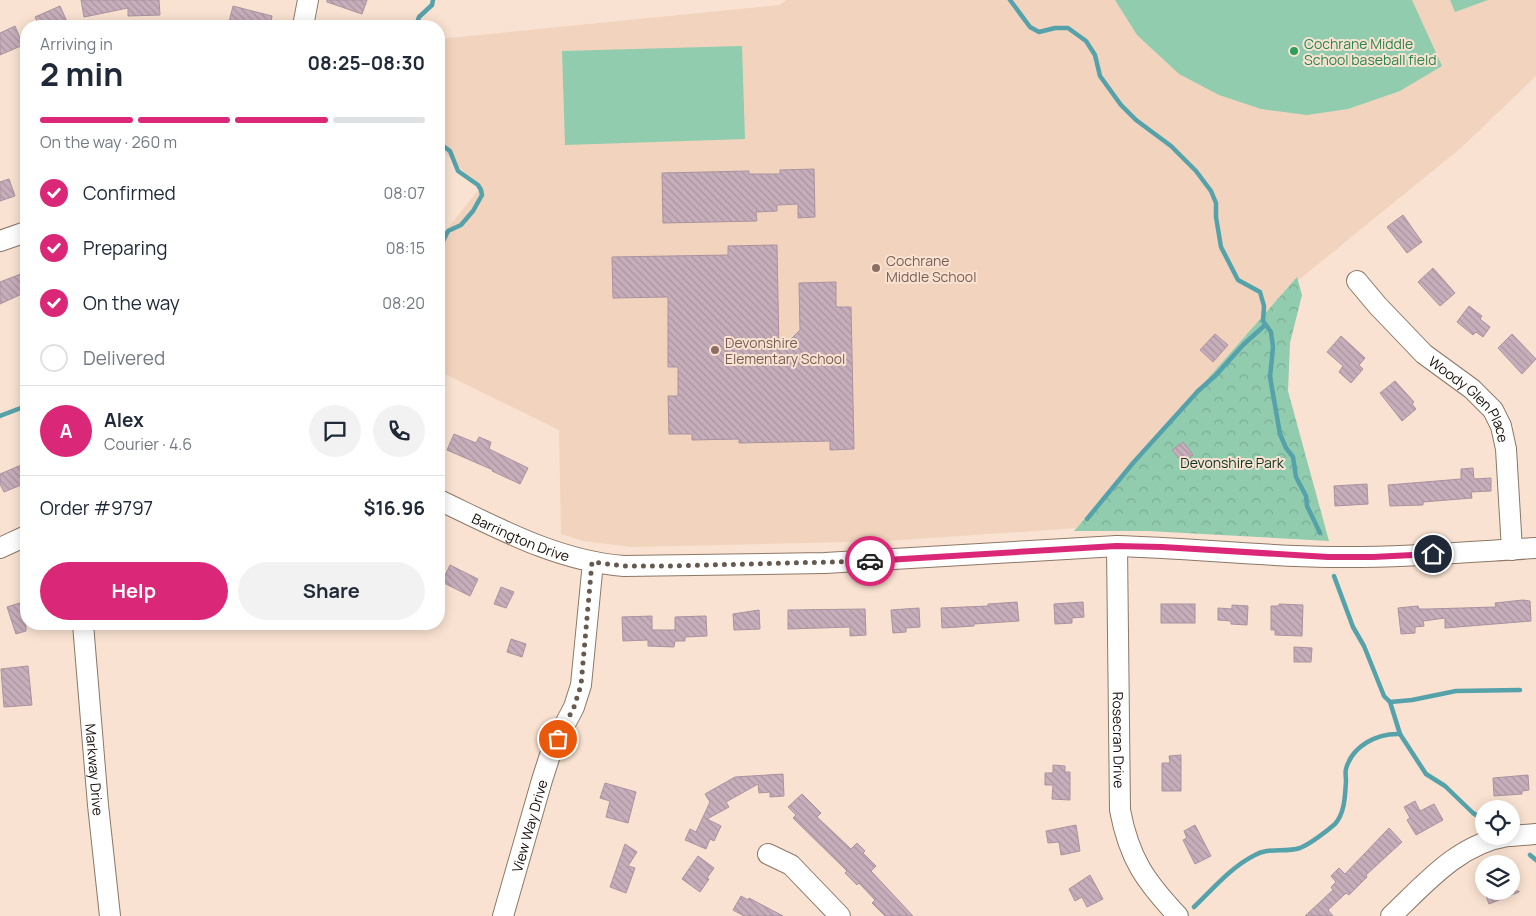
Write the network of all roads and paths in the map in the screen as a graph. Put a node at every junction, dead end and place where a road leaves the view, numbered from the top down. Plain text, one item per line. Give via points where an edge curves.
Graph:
1 (308, 0) edge
2 (305, 20) edge
3 (20, 234) edge
4 (0, 241) edge
5 (1358, 281) dead end
6 (445, 503) edge
7 (20, 539) edge
8 (1116, 546) junction
9 (0, 548) edge
10 (1536, 548) edge
11 (1512, 550) junction
12 (592, 562) junction
13 (84, 630) edge
14 (1536, 834) edge
15 (1520, 835) edge
16 (1480, 845) edge
17 (768, 854) dead end
18 (110, 916) edge
19 (503, 916) edge
20 (840, 916) edge
21 (1178, 916) edge
22 (1391, 916) edge

1 - 2 street
3 - 4 street
5 - 11 street, Woody Glen Place via 1424,354 1472,389 1493,410 1501,426 1506,449
6 - 12 street, Barrington Drive via 511,534
7 - 9 street
8 - 11 street, Barrington Drive via 1328,557
8 - 12 street, Barrington Drive via 825,563 624,566
8 - 21 street, Rosecran Drive via 1120,810 1123,828 1135,862 1158,895
10 - 11 street, Barrington Drive
12 - 19 street, View Way Drive via 581,685 574,707 552,749
13 - 18 street, Markway Drive
14 - 15 street
16 - 22 street via 1447,863
17 - 20 street via 791,865

